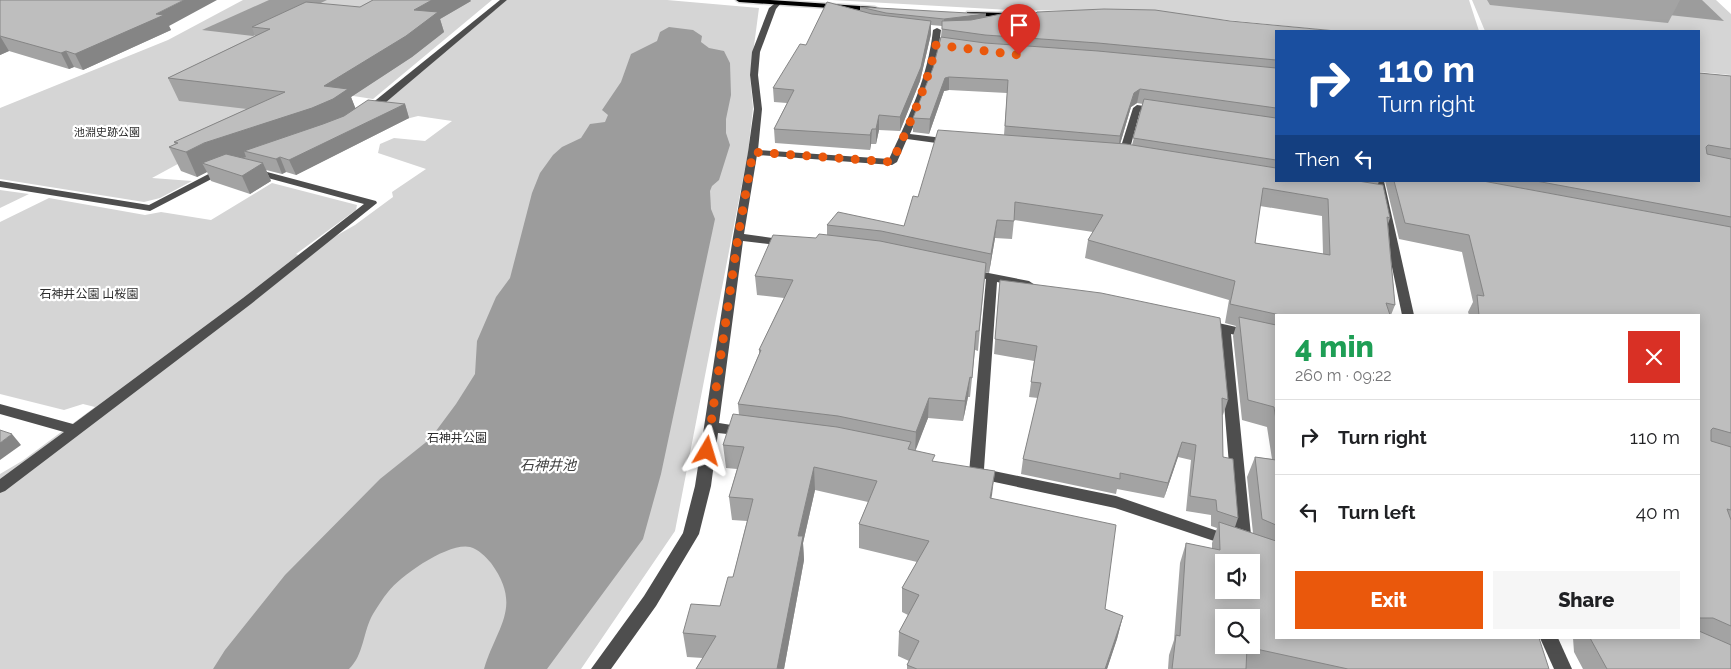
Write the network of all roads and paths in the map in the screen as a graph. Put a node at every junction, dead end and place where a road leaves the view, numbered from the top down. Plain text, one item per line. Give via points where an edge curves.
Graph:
1 (504, 0) edge
2 (739, 0) edge
3 (778, 3) junction
4 (815, 6) junction
5 (883, 10) edge
6 (958, 13) edge
7 (844, 16) edge
8 (1015, 16) junction
9 (1060, 16) edge
10 (996, 23) edge
11 (936, 29) dead end
12 (1165, 112) edge
13 (360, 116) edge
14 (904, 136) junction
15 (965, 143) edge
16 (753, 152) junction
17 (1123, 157) edge
18 (1379, 182) edge
19 (0, 184) edge
20 (738, 237) junction
21 (795, 244) edge
22 (955, 269) edge
23 (992, 277) junction
24 (1041, 288) edge
25 (1408, 314) edge
26 (1195, 322) edge
27 (1224, 328) junction
28 (1275, 340) edge
29 (0, 409) edge
30 (710, 427) junction
31 (76, 430) junction
32 (759, 433) edge
33 (958, 469) edge
34 (976, 473) junction
35 (0, 487) edge
36 (1244, 545) junction
37 (1260, 550) edge
38 (1546, 641) edge
39 (600, 669) edge
40 (1563, 669) edge

1 - 13 street via 382,102
2 - 3 main road
3 - 4 main road
3 - 16 street via 773,8 756,52 754,76 758,109
4 - 5 main road
4 - 7 street
6 - 8 main road
8 - 9 main road
8 - 10 street
11 - 14 street via 941,46
12 - 17 street via 1137,108
14 - 15 street
14 - 16 street via 892,162 887,163
16 - 20 street
18 - 25 street via 1378,198
19 - 31 street via 150,208 219,171 243,164 372,203
20 - 21 street
20 - 30 street
22 - 23 street
23 - 24 street
23 - 34 street
26 - 27 street
27 - 28 street
27 - 36 street
29 - 31 street
30 - 32 street
30 - 39 street via 703,486 692,534 650,601
31 - 35 street
33 - 34 street
34 - 36 street via 1116,502
36 - 37 street
38 - 40 street

